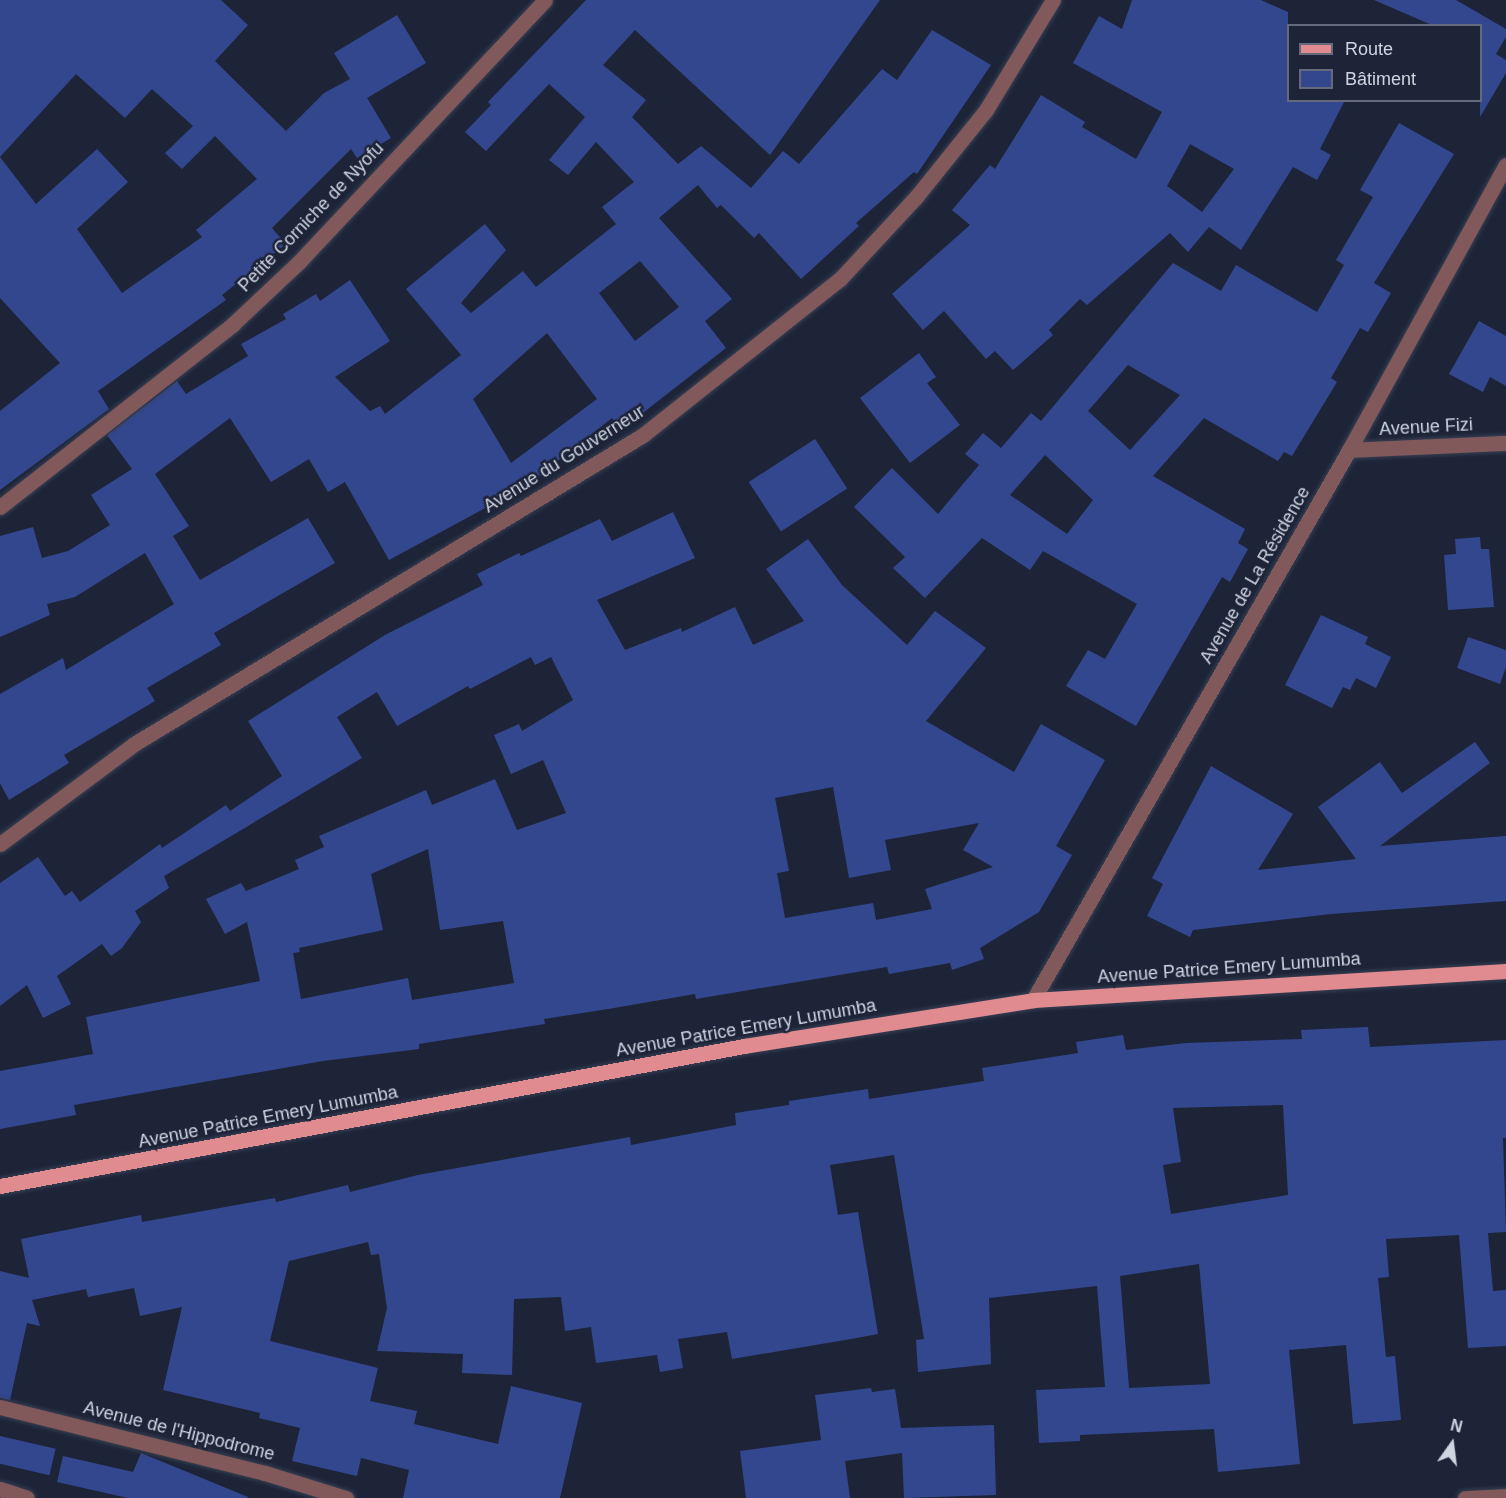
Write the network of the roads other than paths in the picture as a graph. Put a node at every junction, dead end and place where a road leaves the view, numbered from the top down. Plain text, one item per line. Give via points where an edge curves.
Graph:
1 (545, 0) edge
2 (1053, 0) edge
3 (1506, 165) edge
4 (1506, 443) edge
5 (1349, 450) junction
6 (0, 507) edge
7 (0, 844) edge
8 (1506, 971) edge
9 (1033, 1000) junction
10 (0, 1186) edge
11 (0, 1407) edge
12 (0, 1489) edge
13 (1506, 1496) edge
14 (27, 1498) edge
15 (346, 1498) edge
16 (1465, 1498) edge

1 - 6 street, Petite Corniche de Nyofu via 299,262 233,324
2 - 7 street, Avenue du Gouverneur via 986,110 916,197 840,279 643,435 134,744
3 - 5 street, Avenue de La Résidence
4 - 5 street, Avenue Fizi
5 - 9 street, Avenue de La Résidence
8 - 9 main road, Avenue Patrice Emery Lumumba
9 - 10 main road, Avenue Patrice Emery Lumumba via 744,1046
11 - 15 street, Avenue de l'Hippodrome via 265,1473
12 - 14 street
13 - 16 street

